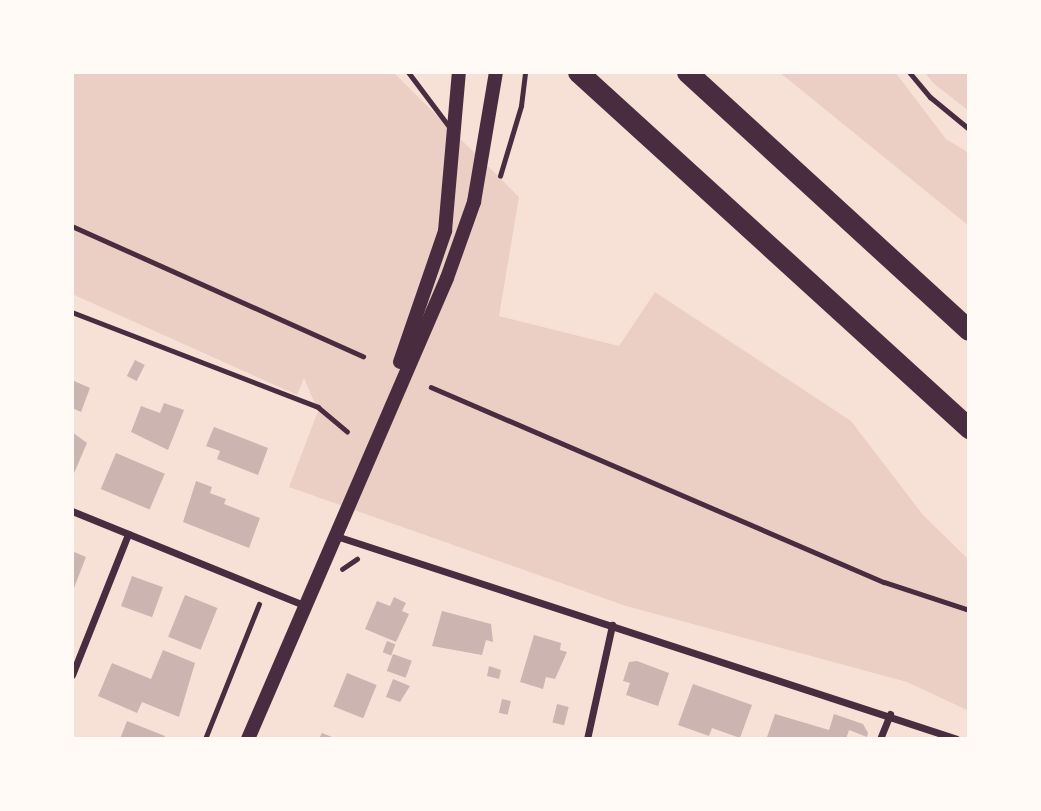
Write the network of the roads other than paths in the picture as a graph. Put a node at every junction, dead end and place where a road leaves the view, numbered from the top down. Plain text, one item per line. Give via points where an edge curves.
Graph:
1 (408, 72) edge
2 (459, 72) edge
3 (496, 72) edge
4 (578, 72) edge
5 (687, 72) edge
6 (909, 72) edge
7 (969, 129) edge
8 (457, 137) junction
9 (424, 314) junction
10 (969, 330) edge
11 (969, 428) edge
12 (72, 511) edge
13 (128, 534) junction
14 (333, 535) junction
15 (304, 605) junction
16 (612, 625) junction
17 (72, 676) edge
18 (890, 714) junction
19 (248, 739) edge
20 (587, 739) edge
21 (880, 739) edge
22 (957, 739) edge

1 - 8 lane
2 - 8 main road
3 - 9 main road via 474,202
4 - 11 highway
5 - 10 highway
6 - 7 lane via 930,97
8 - 9 main road via 445,231
9 - 14 main road
12 - 13 street
13 - 15 street
13 - 17 street
14 - 15 main road
14 - 16 street
15 - 19 main road
16 - 18 street
16 - 20 street
18 - 21 street
18 - 22 street

